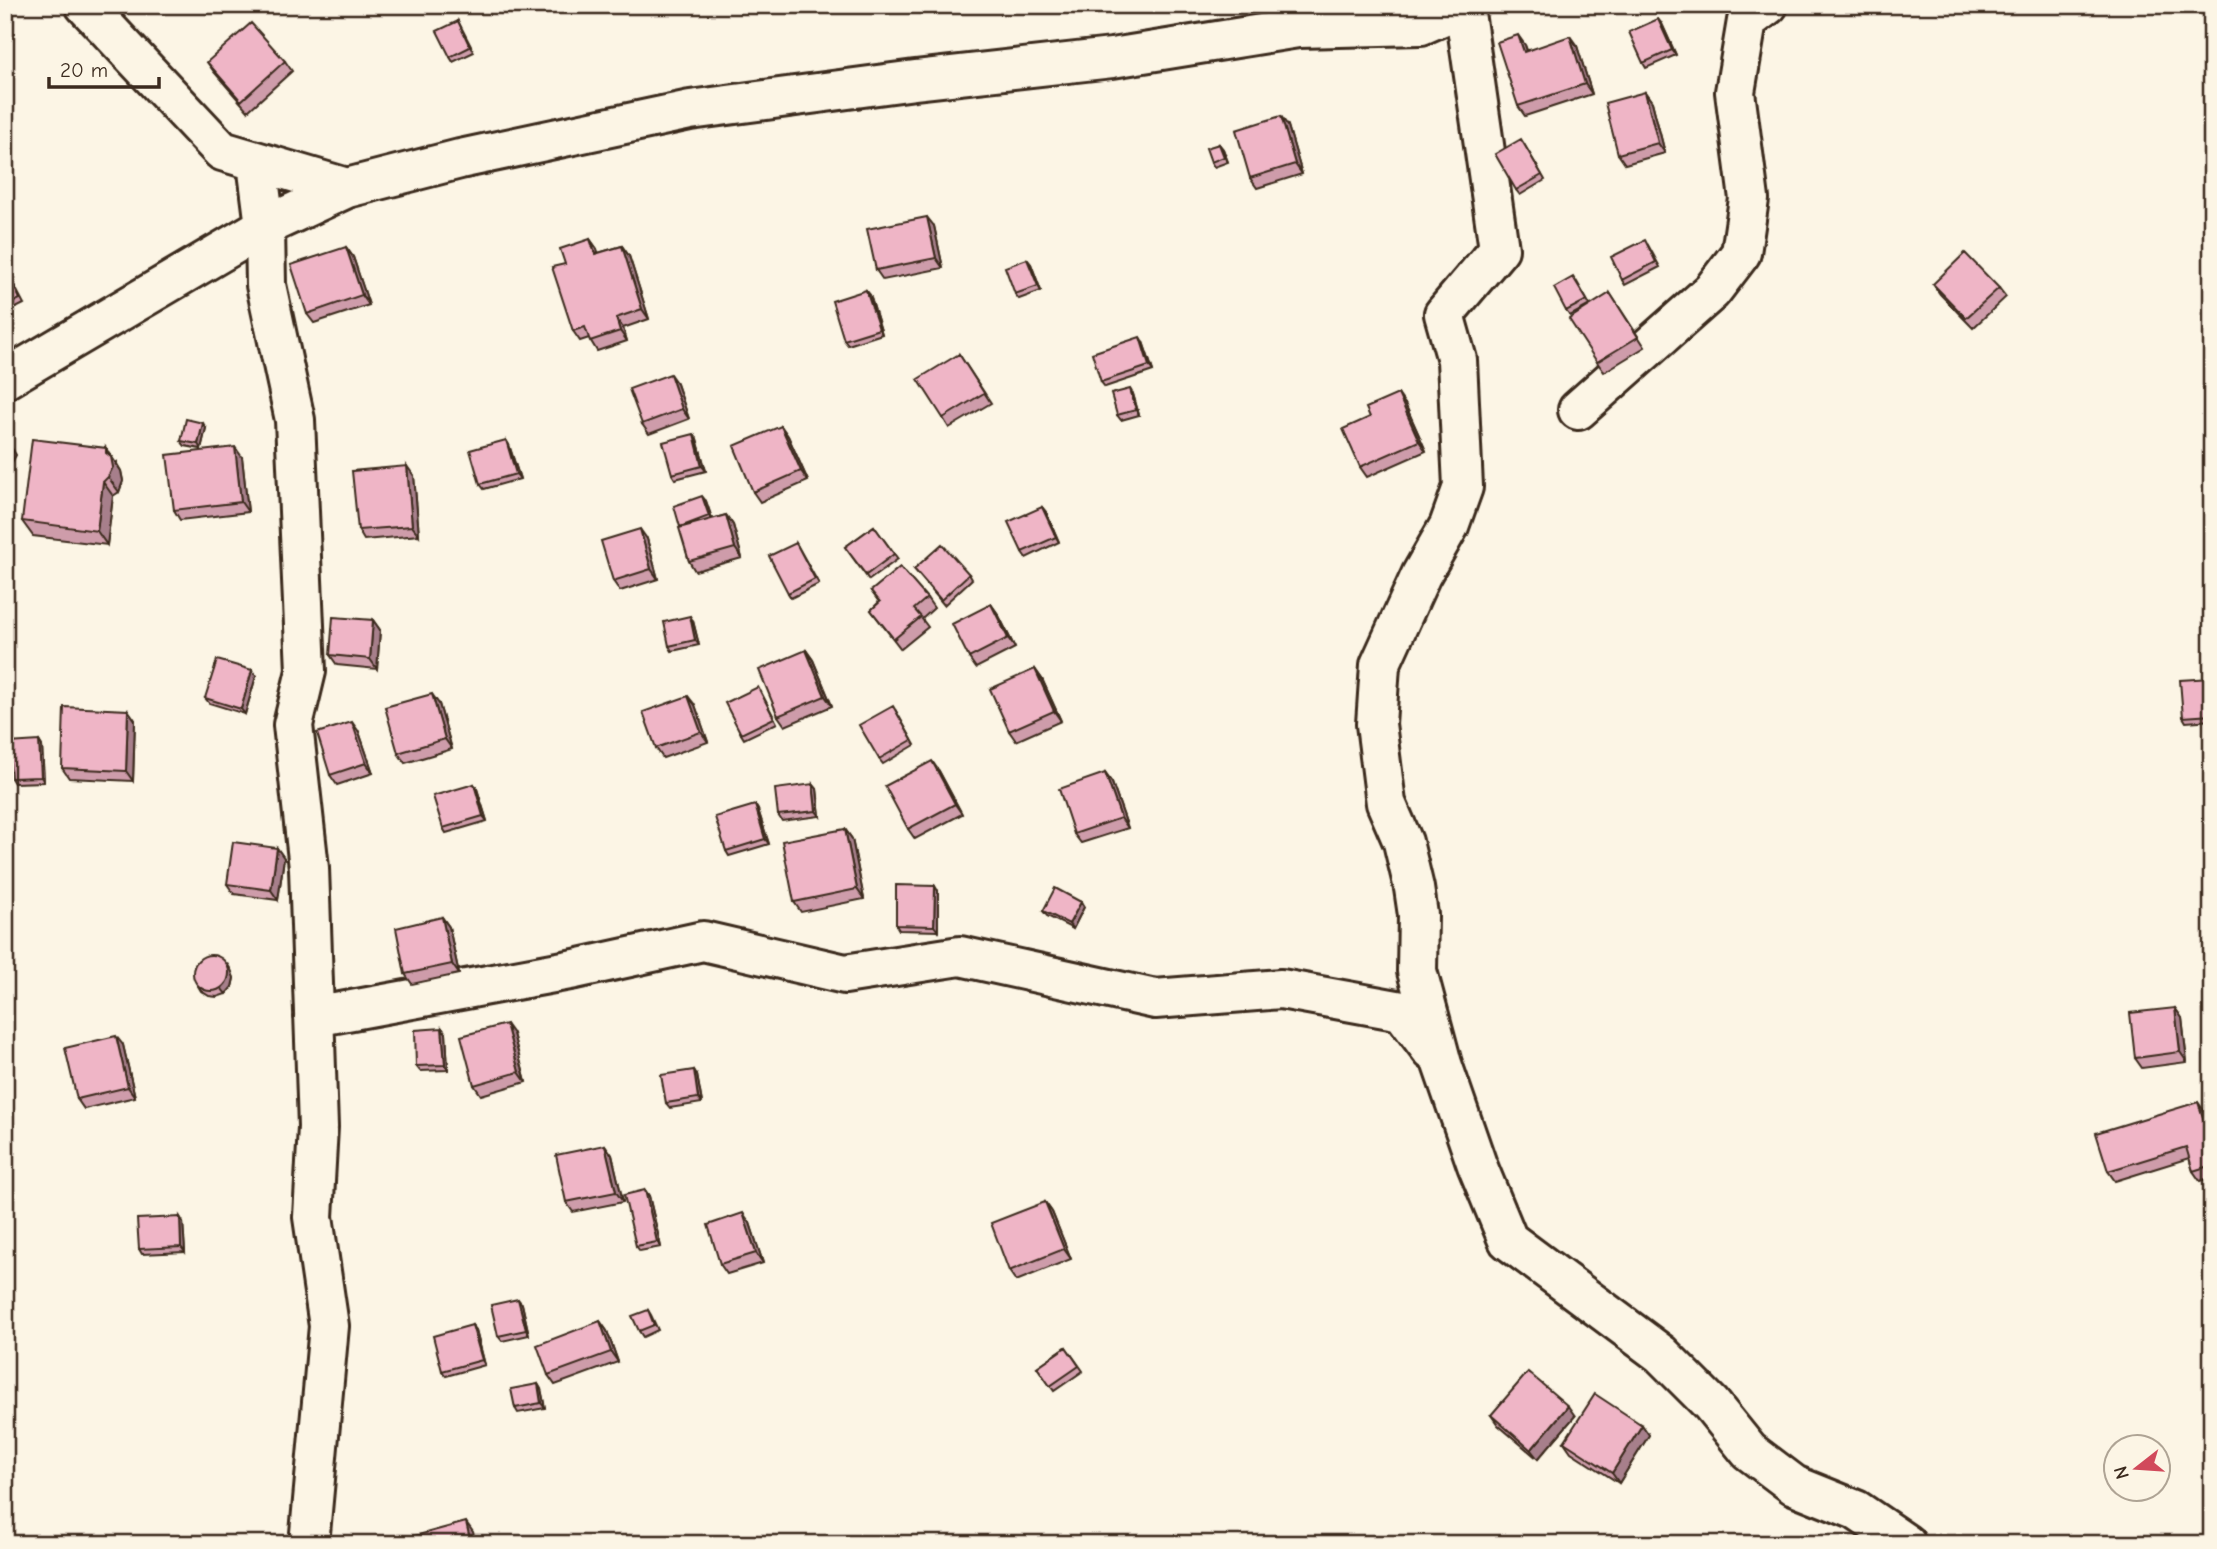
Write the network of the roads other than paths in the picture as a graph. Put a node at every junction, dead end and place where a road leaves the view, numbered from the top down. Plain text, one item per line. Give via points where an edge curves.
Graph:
1 (85, 5) edge
2 (1768, 5) edge
3 (1465, 6) edge
4 (257, 163) junction
5 (347, 188) junction
6 (265, 226) junction
7 (5, 379) edge
8 (1577, 410) dead end
9 (314, 1017) junction
10 (1442, 1064) junction
11 (309, 1544) edge
12 (1906, 1544) edge

1 - 4 street via 222,150
2 - 8 street via 1747,21 1735,92 1749,199 1741,253 1712,291
3 - 5 street via 1421,25 1298,28 1112,58 690,110
3 - 10 street via 1499,249 1444,314 1457,360 1464,487 1380,665 1376,723 1386,803 1414,888 1417,971
4 - 5 street
4 - 6 street
5 - 6 street
6 - 7 street
6 - 9 street via 267,285 295,420 306,671 293,725 309,868
9 - 10 street via 702,941 845,974 960,956 1155,999 1281,989 1402,1011
9 - 11 street via 318,1127 313,1217 329,1326
10 - 12 street via 1508,1240 1661,1354 1749,1451 1794,1485 1857,1510

